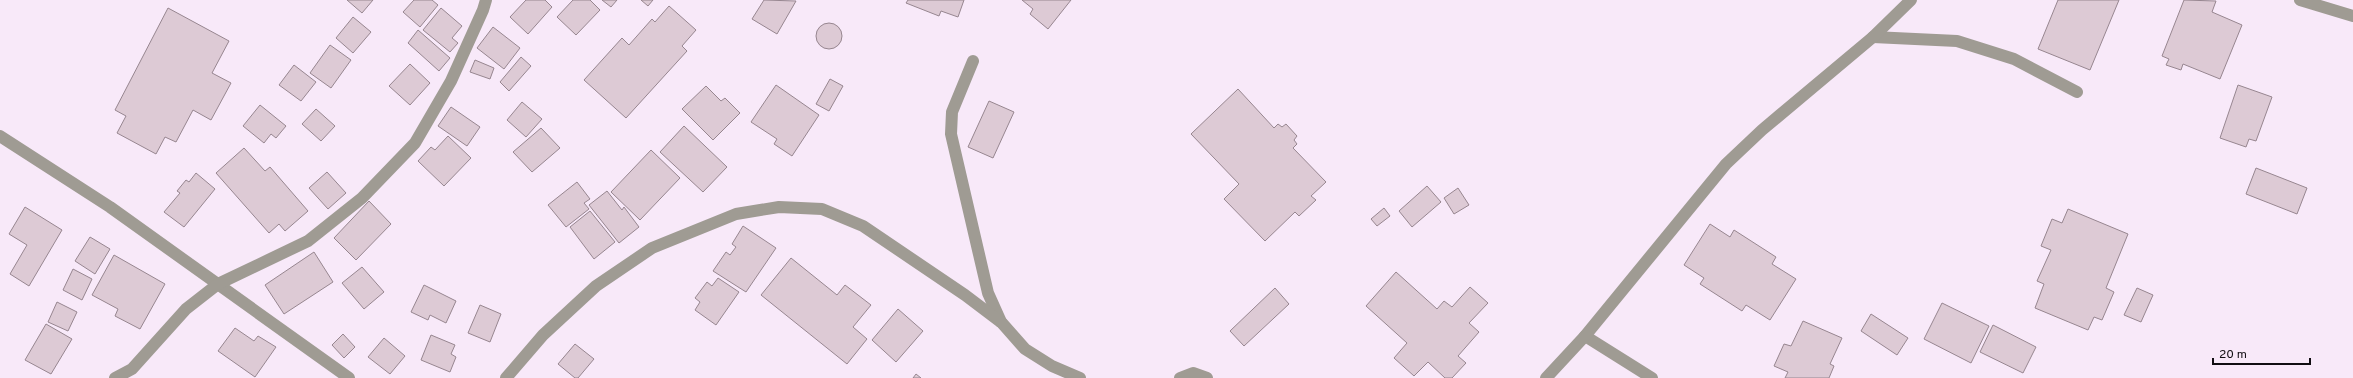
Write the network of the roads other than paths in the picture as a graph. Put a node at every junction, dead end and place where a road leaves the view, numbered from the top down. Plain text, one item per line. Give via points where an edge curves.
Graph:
1 (486, 0) edge
2 (1911, 0) edge
3 (2300, 0) edge
4 (2353, 16) edge
5 (1873, 37) junction
6 (973, 61) dead end
7 (2077, 92) dead end
8 (0, 136) edge
9 (218, 284) junction
10 (1002, 323) junction
11 (1585, 336) junction
12 (115, 378) edge
13 (349, 378) edge
14 (506, 378) edge
15 (1080, 378) edge
16 (1180, 378) edge
17 (1206, 378) edge
18 (1546, 378) edge
19 (1652, 378) edge

1 - 9 street via 451,80 415,143 362,198 308,241
2 - 5 street
3 - 4 street
5 - 7 street via 1957,41 2014,59
5 - 11 street via 1762,130 1726,164
6 - 10 street via 952,112 951,134 986,286
8 - 9 street via 110,207
9 - 12 street via 186,309 132,369
9 - 13 street
10 - 14 street via 862,226 822,209 779,207 736,214 652,248 596,286 543,335
10 - 15 street via 1024,349 1052,366
11 - 18 street
11 - 19 street
16 - 17 street via 1193,373

